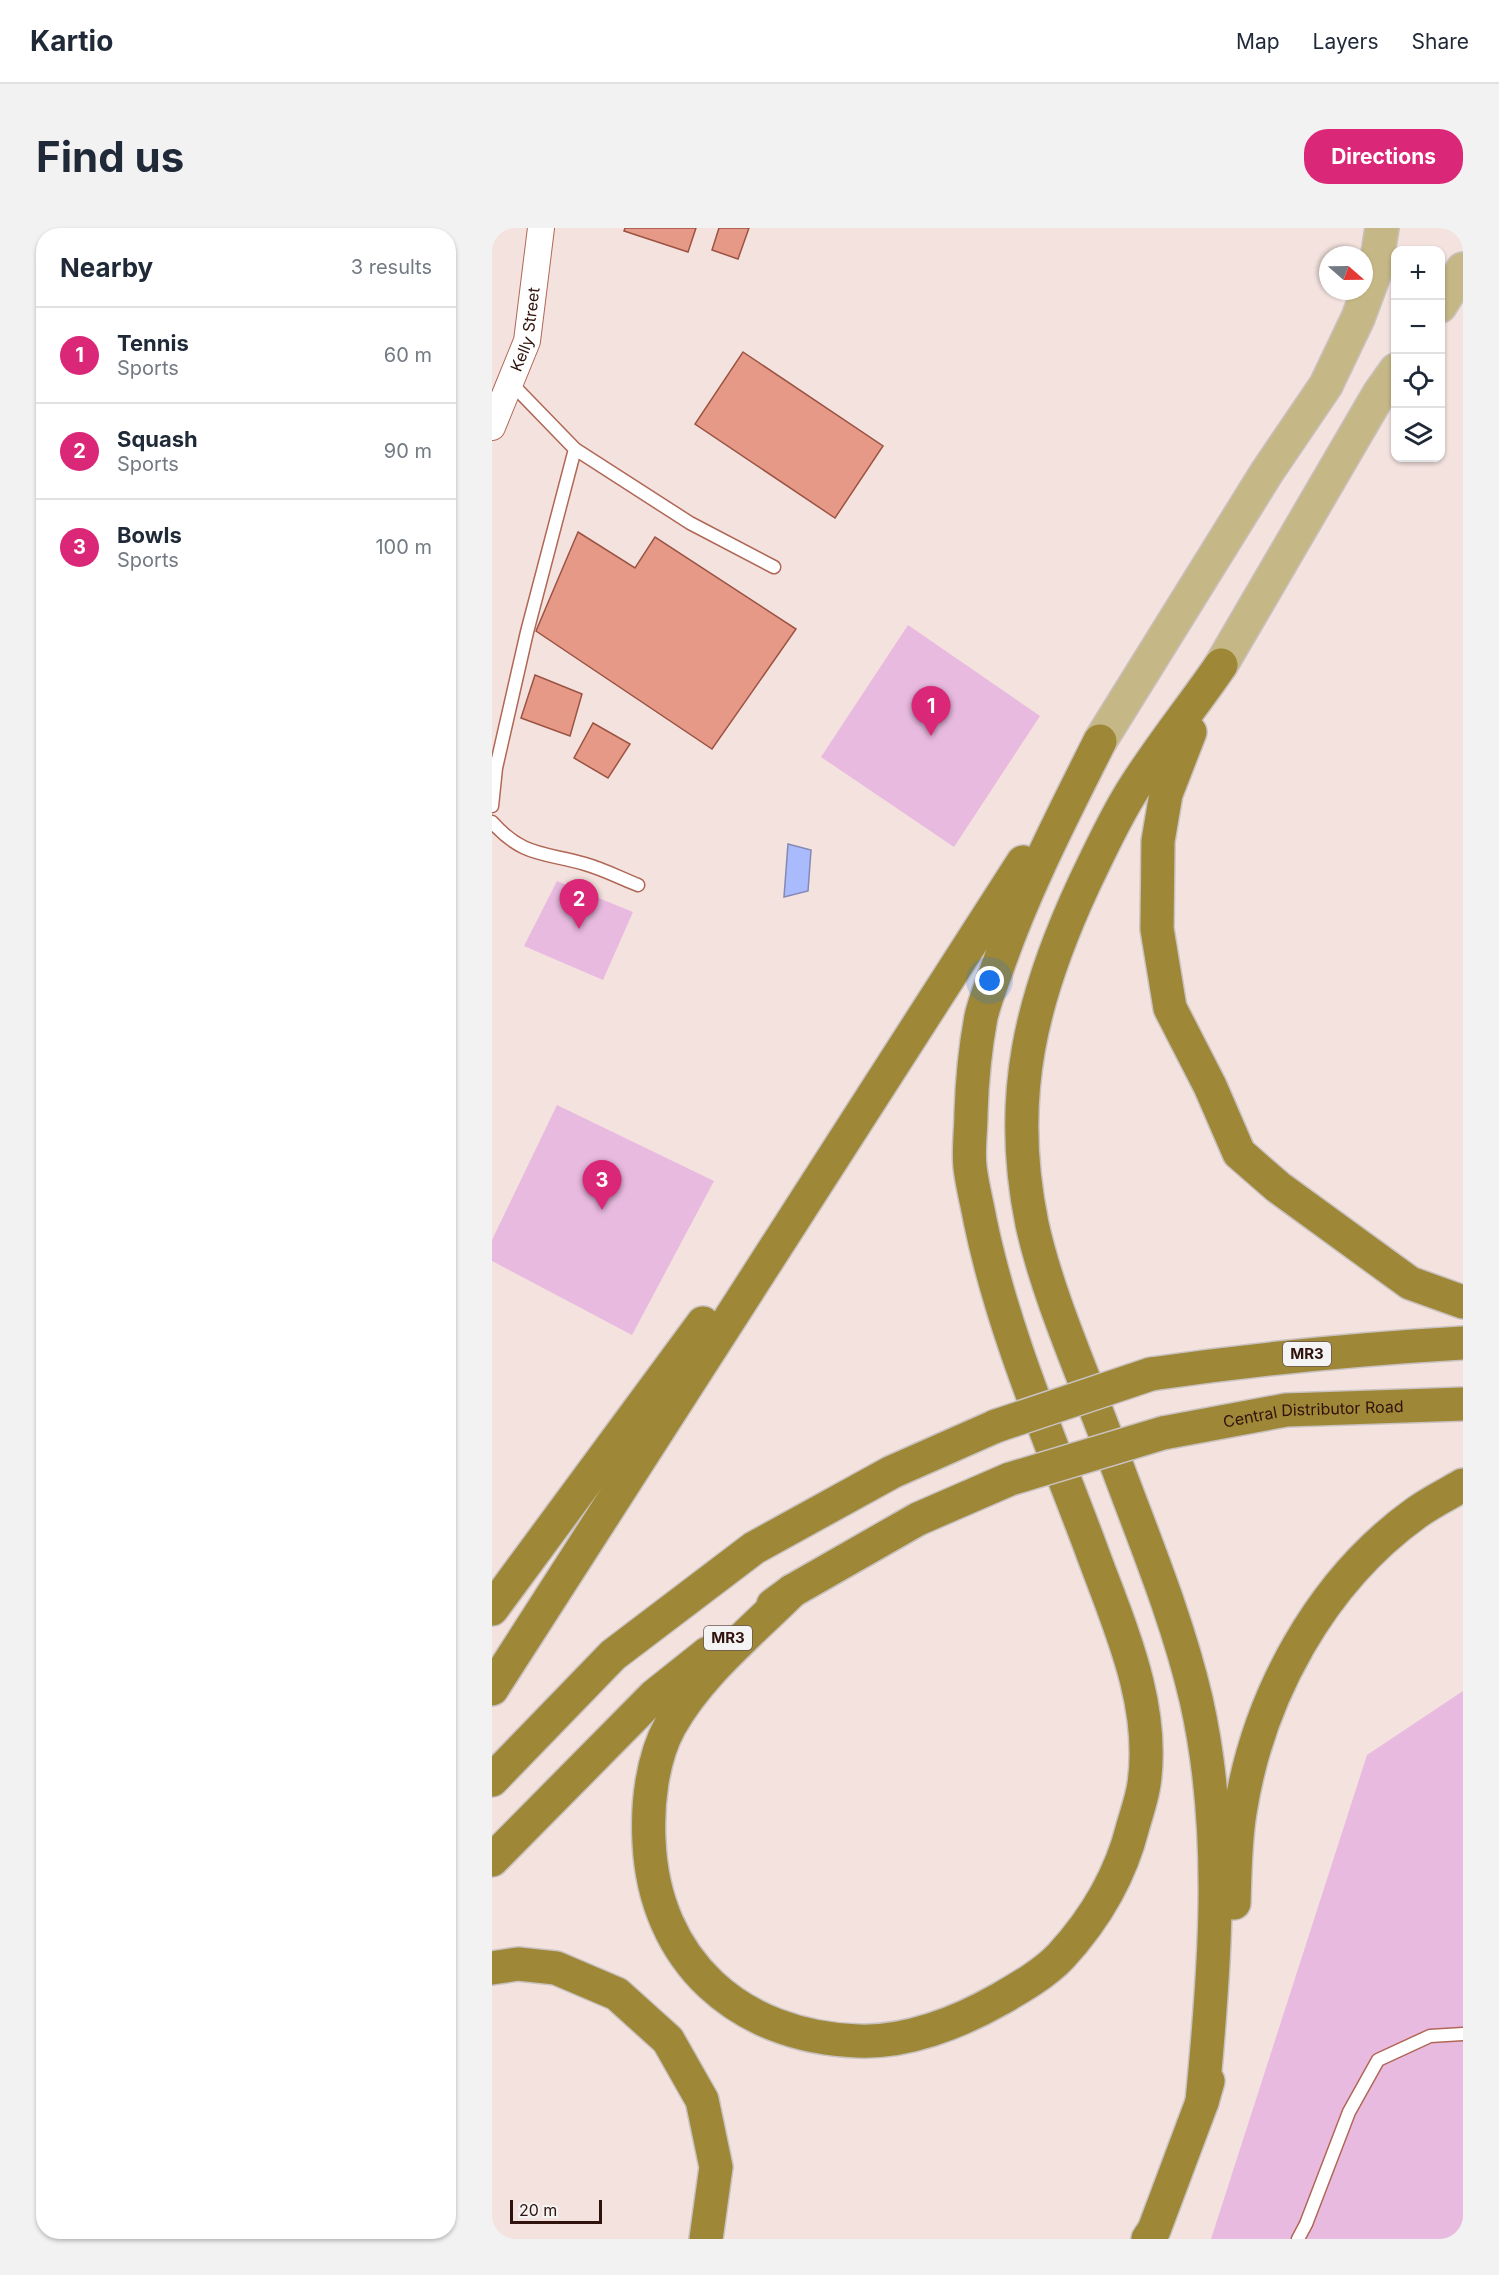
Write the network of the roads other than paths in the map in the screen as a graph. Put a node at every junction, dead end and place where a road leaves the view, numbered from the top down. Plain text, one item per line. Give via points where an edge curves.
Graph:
1 (541, 228) edge
2 (1382, 228) edge
3 (1463, 268) edge
4 (1444, 300) edge
5 (1391, 376) edge
6 (510, 382) junction
7 (492, 427) edge
8 (575, 449) junction
9 (774, 567) dead end
10 (1221, 665) junction
11 (1100, 741) junction
12 (492, 806) edge
13 (492, 822) edge
14 (638, 885) dead end
15 (929, 1009) junction
16 (1463, 1302) edge
17 (1463, 1343) edge
18 (1463, 1404) edge
19 (1463, 1485) edge
20 (1463, 1500) edge
21 (1416, 1512) junction
22 (792, 1591) junction
23 (492, 1609) edge
24 (492, 1689) edge
25 (492, 1780) edge
26 (492, 1860) edge
27 (492, 1968) edge
28 (1463, 2034) edge
29 (1202, 2102) junction
30 (706, 2239) edge
31 (1148, 2239) edge
32 (1298, 2239) edge

1 - 6 street, Kelly Street via 527,341
2 - 11 main road via 1375,272 1326,385 1267,472
3 - 4 main road
5 - 10 main road
6 - 7 street, Kelly Street
6 - 8 lane
8 - 9 lane via 690,524
8 - 12 lane via 506,723
10 - 16 highway via 1182,749 1166,794 1158,841 1157,929 1170,1008 1239,1153 1287,1194 1410,1283
10 - 29 highway via 1129,795 1094,862 1057,943 1032,1021 1022,1085 1022,1158 1033,1226 1054,1295 1179,1635 1196,1702 1211,1794 1215,1894 1213,1996
11 - 15 highway
11 - 22 highway via 1011,929 982,1014 972,1084 970,1166 988,1260 1008,1323 1129,1654 1145,1718 1145,1783 1125,1857 1094,1914 1058,1959 1019,1989 943,2026 907,2036 860,2042 773,2025 736,2007 707,1983 680,1952 661,1910 650,1866 648,1817 655,1770 668,1730 695,1689
13 - 14 lane via 507,838 539,855 585,864
15 - 23 highway
15 - 24 highway
17 - 25 highway, MR3, bridge via 1250,1359 1151,1374 996,1426 892,1472 754,1548 613,1655
18 - 22 highway, Central Distributor Road / MR3, bridge via 1286,1410 1163,1433 1010,1479 918,1519
19 - 21 highway
20 - 21 highway
21 - 29 highway via 1369,1552 1316,1616 1275,1690 1254,1749 1240,1813 1233,1954
22 - 26 highway, MR3 via 654,1696
27 - 30 highway via 518,1964 556,1968 617,1994 668,2040 702,2100 716,2167
28 - 32 lane via 1430,2036 1378,2061 1349,2112
29 - 31 highway

